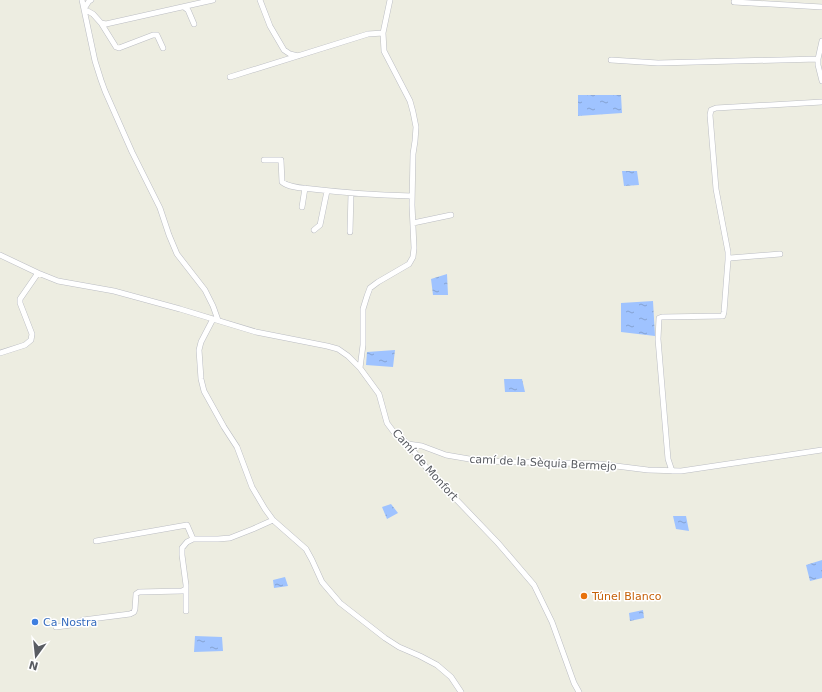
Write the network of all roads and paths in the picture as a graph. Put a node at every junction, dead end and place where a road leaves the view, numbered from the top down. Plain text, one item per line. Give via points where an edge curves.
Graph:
1 (82, 0) edge
2 (90, 0) edge
3 (213, 0) edge
4 (260, 0) edge
5 (390, 0) edge
6 (734, 2) dead end
7 (184, 7) junction
8 (822, 7) edge
9 (84, 9) junction
10 (101, 23) junction
11 (194, 24) dead end
12 (383, 33) junction
13 (822, 42) edge
14 (163, 48) dead end
15 (298, 56) junction
16 (818, 59) junction
17 (612, 60) dead end
18 (230, 77) dead end
19 (822, 81) edge
20 (822, 102) edge
21 (264, 160) dead end
22 (305, 188) junction
23 (327, 191) junction
24 (351, 193) junction
25 (412, 196) junction
26 (302, 207) dead end
27 (451, 215) dead end
28 (413, 223) junction
29 (314, 230) dead end
30 (350, 232) dead end
31 (780, 254) dead end
32 (0, 255) edge
33 (728, 260) junction
34 (38, 273) junction
35 (215, 320) junction
36 (0, 353) edge
37 (360, 368) junction
38 (408, 444) junction
39 (822, 450) edge
40 (672, 471) junction
41 (273, 520) junction
42 (193, 539) junction
43 (96, 540) dead end
44 (186, 589) junction
45 (186, 612) dead end
46 (56, 627) dead end
47 (461, 692) edge
48 (579, 692) edge

1 - 9 street
2 - 9 street
3 - 7 street
4 - 15 street via 270,26 284,50
5 - 12 street
6 - 8 street
7 - 10 street
7 - 11 street
9 - 10 street
9 - 35 street via 105,91 160,208 177,254 204,290 213,306
10 - 14 street via 116,47 157,35
12 - 15 street via 368,34
12 - 25 street via 384,51 405,90 416,126
13 - 16 street
15 - 18 street
16 - 17 street via 658,63
16 - 19 street
20 - 33 street via 711,110 714,168
21 - 22 street via 281,160 282,182
22 - 23 street
22 - 26 street
23 - 24 street
23 - 29 street via 320,225
24 - 25 street
24 - 30 street
25 - 28 street
27 - 28 street
28 - 37 street via 414,248 409,264 370,288 367,296 363,309
31 - 33 street
32 - 34 street, Camí de Monfort
33 - 40 street via 723,316 659,318 658,339 668,459
34 - 35 street, Camí de Monfort via 58,280 114,291
34 - 36 street via 20,299 32,334 31,340 25,345
35 - 37 street, Camí de Monfort via 270,336 338,349
35 - 41 street via 199,350 204,391 237,447 252,487
37 - 38 street, Camí de Monfort via 379,394 387,423
38 - 40 street, camí de la Sèquia Bermejo via 422,446 446,456 481,461 600,464
38 - 48 street, Camí de Monfort via 429,471 488,532 534,586 552,622
39 - 40 street, camí de la Sèquia Bermejo
41 - 42 street via 230,538
41 - 47 street via 306,549 322,582 340,603 399,647 437,665 451,677
42 - 43 street via 187,525
42 - 44 street via 182,548
44 - 45 street
44 - 46 street via 139,592 136,594 134,612 130,614 83,620

